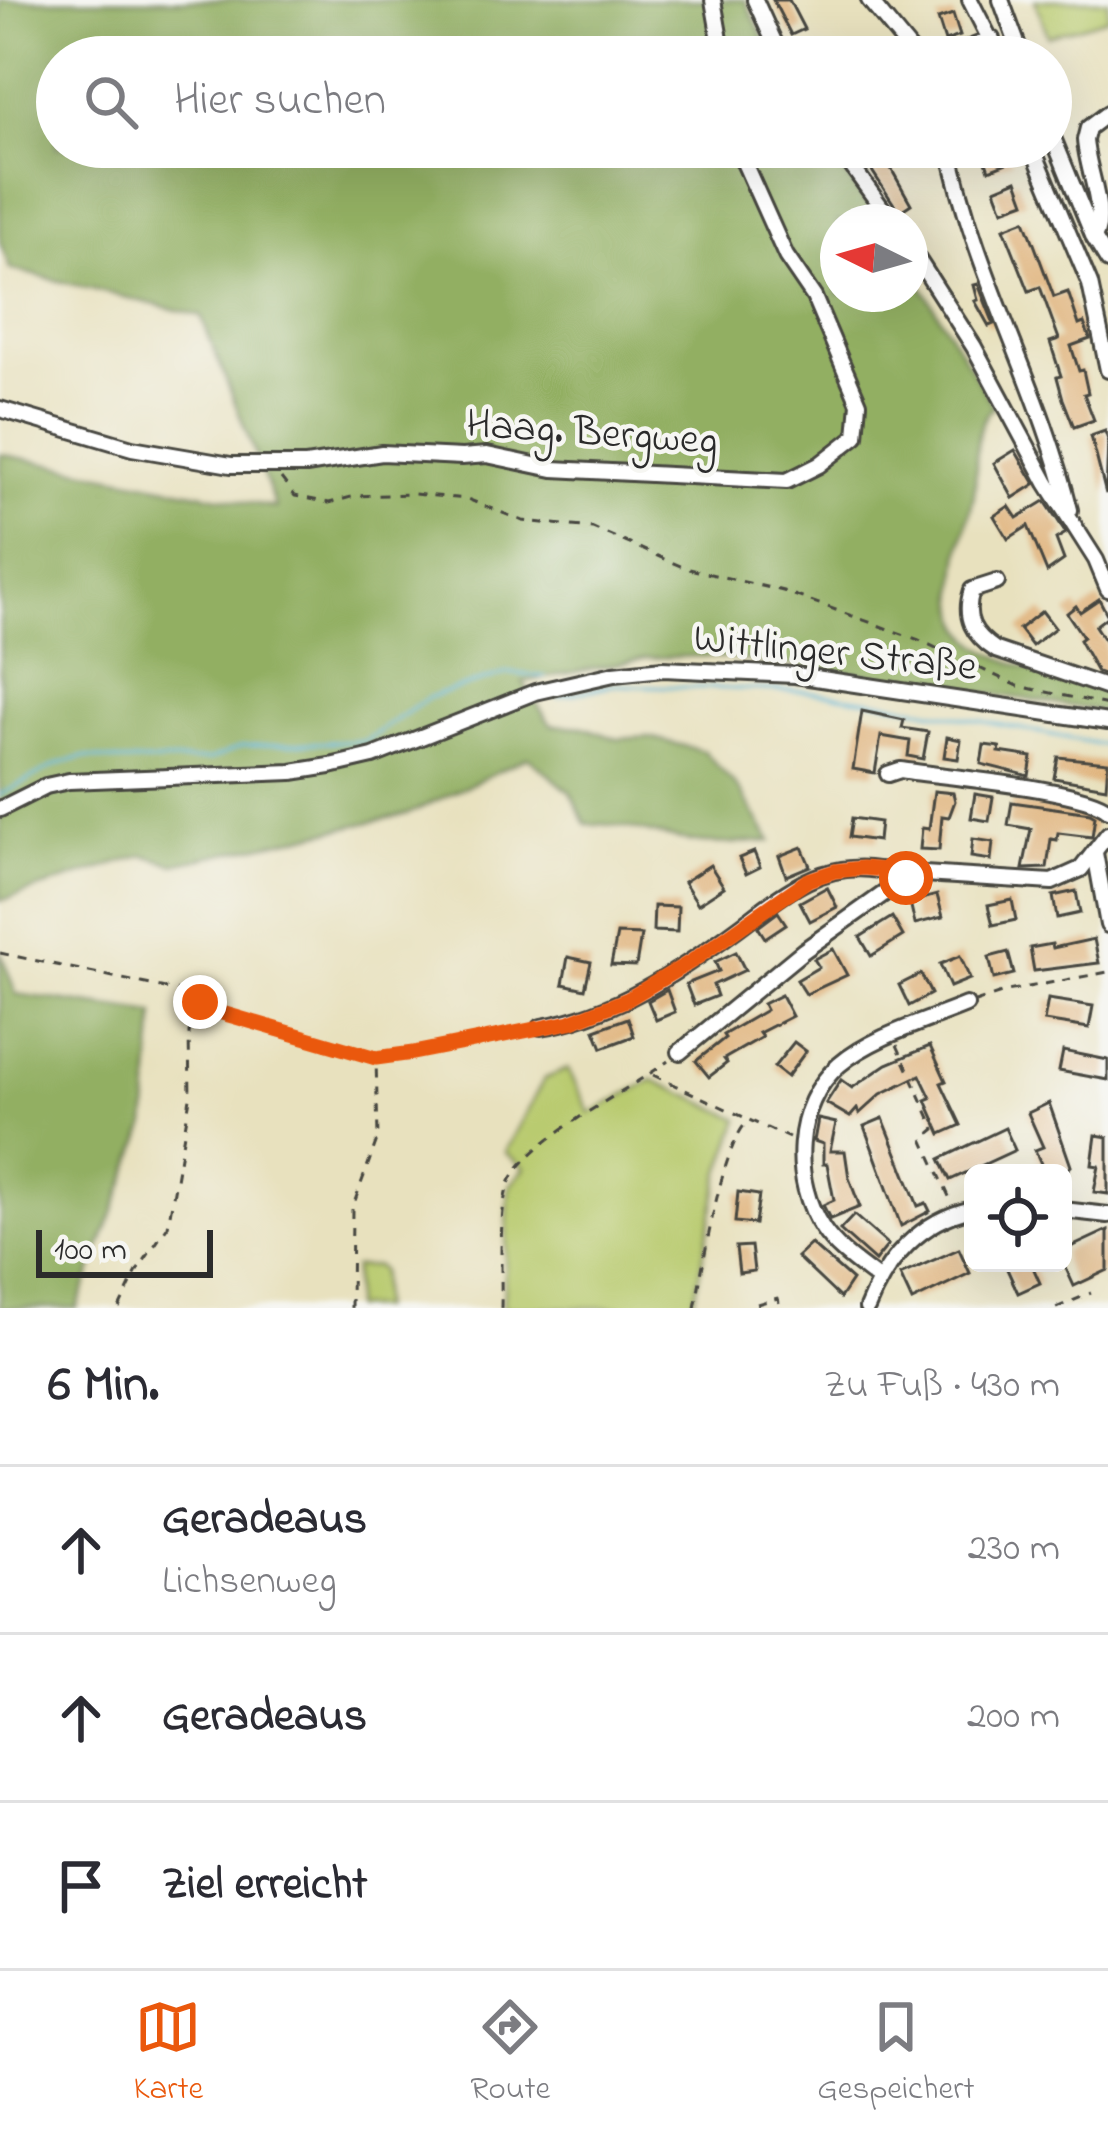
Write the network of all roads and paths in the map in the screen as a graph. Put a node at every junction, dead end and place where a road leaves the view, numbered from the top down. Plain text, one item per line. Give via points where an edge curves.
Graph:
1 (712, 0) edge
2 (755, 0) edge
3 (869, 0) edge
4 (970, 0) edge
5 (1001, 0) edge
6 (719, 36) edge
7 (771, 36) edge
8 (899, 36) edge
9 (990, 36) edge
10 (1014, 36) edge
11 (1108, 113) edge
12 (746, 168) edge
13 (853, 168) edge
14 (955, 168) edge
15 (1041, 168) edge
16 (1065, 168) edge
17 (879, 204) edge
18 (1094, 238) junction
19 (1108, 261) edge
20 (928, 276) edge
21 (1108, 370) edge
22 (0, 409) edge
23 (264, 464) junction
24 (1073, 521) junction
25 (997, 582) dead end
26 (1108, 589) edge
27 (1108, 688) edge
28 (1108, 705) edge
29 (1108, 722) edge
30 (888, 774) dead end
31 (0, 809) edge
32 (1108, 810) edge
33 (1108, 835) edge
34 (1095, 853) junction
35 (906, 878) junction
36 (1108, 925) edge
37 (0, 953) edge
38 (1108, 972) edge
39 (965, 1005) joint
40 (203, 1011) junction
41 (542, 1027) joint
42 (893, 1036) junction
43 (680, 1052) joint
44 (376, 1058) junction
45 (651, 1074) junction
46 (749, 1120) junction
47 (802, 1143) junction
48 (1072, 1211) edge
49 (964, 1212) edge
50 (956, 1214) junction
51 (1108, 1216) edge
52 (878, 1280) junction
53 (1091, 1293) dead end
54 (757, 1304) dead end
55 (119, 1308) edge
56 (351, 1308) edge
57 (501, 1308) edge
58 (695, 1308) edge
59 (780, 1308) edge
60 (867, 1308) edge
61 (1056, 1308) edge

1 - 6 street
2 - 7 street
3 - 8 street
4 - 9 street
5 - 10 street
11 - 18 street via 1085,140 1106,216
12 - 23 street, Haag. Bergweg via 859,403 856,436 819,465 787,481 553,469 487,454
13 - 17 street
14 - 24 street via 1047,424
15 - 21 street via 1090,284
16 - 18 street
18 - 19 street
20 - 24 street
22 - 23 street, Haag. Bergweg via 132,448
23 - 28 path via 295,496 329,503 450,497 523,521 593,528 685,568 783,591 919,640 1018,686
24 - 26 street
25 - 27 street via 972,590 968,602 980,639
29 - 31 street, Wittlinger Straße via 795,675 663,669 548,688 330,766 69,781
30 - 32 street via 1063,795
33 - 34 street
34 - 35 street via 1052,882
34 - 36 street
35 - 41 street via 863,868 808,880 628,999
35 - 43 street
37 - 40 path via 184,992
38 - 39 path
39 - 42 street
40 - 44 path
40 - 55 path via 189,1033 190,1098 168,1226
41 - 44 path
42 - 47 street via 825,1079
42 - 50 path via 935,1129 923,1138
43 - 45 path
44 - 56 path via 378,1137 352,1209
45 - 46 path
45 - 57 path via 574,1119 514,1175 504,1205
46 - 47 path
46 - 58 path via 724,1174
47 - 52 street via 806,1192 824,1232
48 - 51 street
49 - 50 street
50 - 52 street via 899,1250
52 - 60 street
53 - 61 path
54 - 59 path via 778,1298

